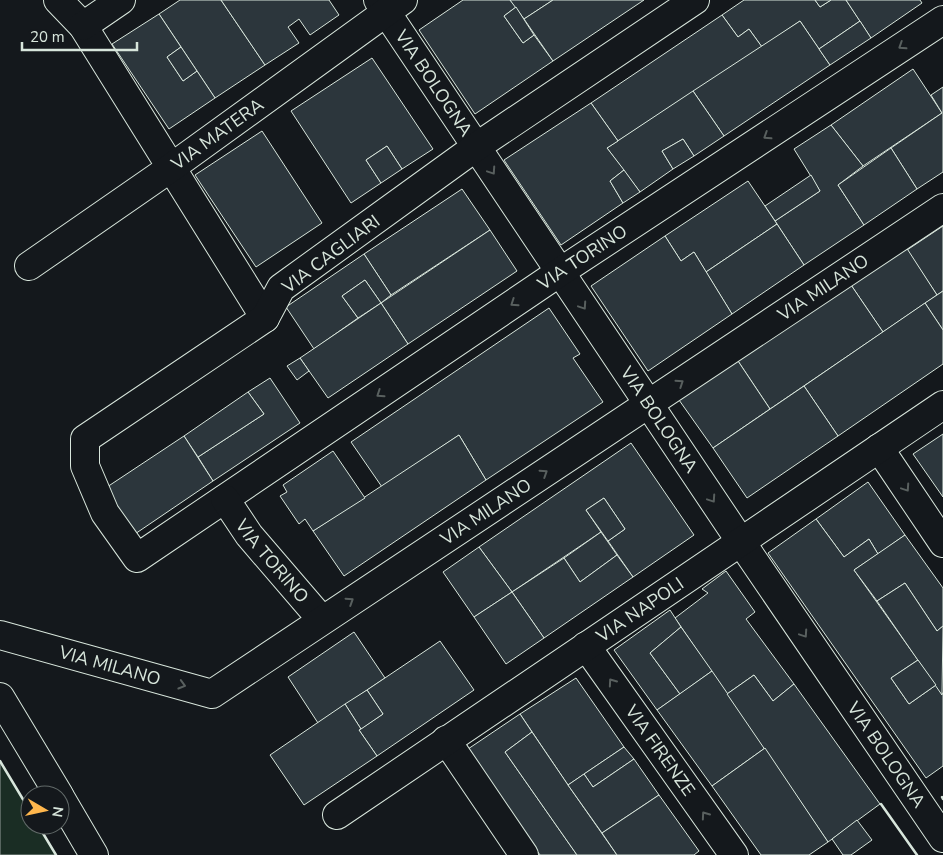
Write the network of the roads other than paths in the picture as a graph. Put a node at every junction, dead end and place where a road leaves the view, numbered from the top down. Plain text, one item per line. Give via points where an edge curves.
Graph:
1 (58, 0) edge
2 (121, 0) edge
3 (695, 0) edge
4 (389, 4) edge
5 (943, 20) edge
6 (83, 26) junction
7 (476, 147) junction
8 (172, 167) junction
9 (943, 208) edge
10 (28, 266) dead end
11 (560, 272) junction
12 (265, 318) junction
13 (648, 404) junction
14 (943, 405) edge
15 (879, 448) junction
16 (225, 499) junction
17 (741, 542) junction
18 (943, 543) edge
19 (137, 558) joint
20 (322, 620) junction
21 (0, 635) edge
22 (586, 646) junction
23 (0, 696) edge
24 (446, 740) junction
25 (53, 785) edge
26 (70, 815) edge
27 (337, 815) dead end
28 (943, 838) edge
29 (94, 855) edge
30 (524, 855) edge
31 (734, 855) edge

1 - 6 street
2 - 6 street
3 - 7 street, VIA CAGLIARI
4 - 7 street, VIA BOLOGNA
4 - 8 street, VIA MATERA
5 -> 11 street, VIA TORINO
6 - 8 street
7 -> 11 street, VIA BOLOGNA
7 - 12 street, VIA CAGLIARI via 281,288
8 - 10 street, VIA MATERA
8 - 12 street
13 -> 9 street, VIA MILANO
11 -> 13 street, VIA BOLOGNA
11 -> 16 street, VIA TORINO
12 - 19 street, VIA CAGLIARI via 85,439 85,466 105,513
13 -> 17 street, VIA BOLOGNA
20 -> 13 street, VIA MILANO
14 - 15 street, VIA NAPOLI
15 - 17 street, VIA NAPOLI
15 -> 18 street
16 - 19 street, VIA TORINO
16 - 20 street, VIA TORINO via 249,536
17 - 22 street, VIA NAPOLI
17 -> 28 street, VIA BOLOGNA
21 -> 20 street, VIA MILANO via 212,694
22 - 24 street, VIA NAPOLI
31 -> 22 street, VIA FIRENZE
23 - 25 street
24 - 27 street, VIA NAPOLI
24 - 30 street
26 - 29 street

